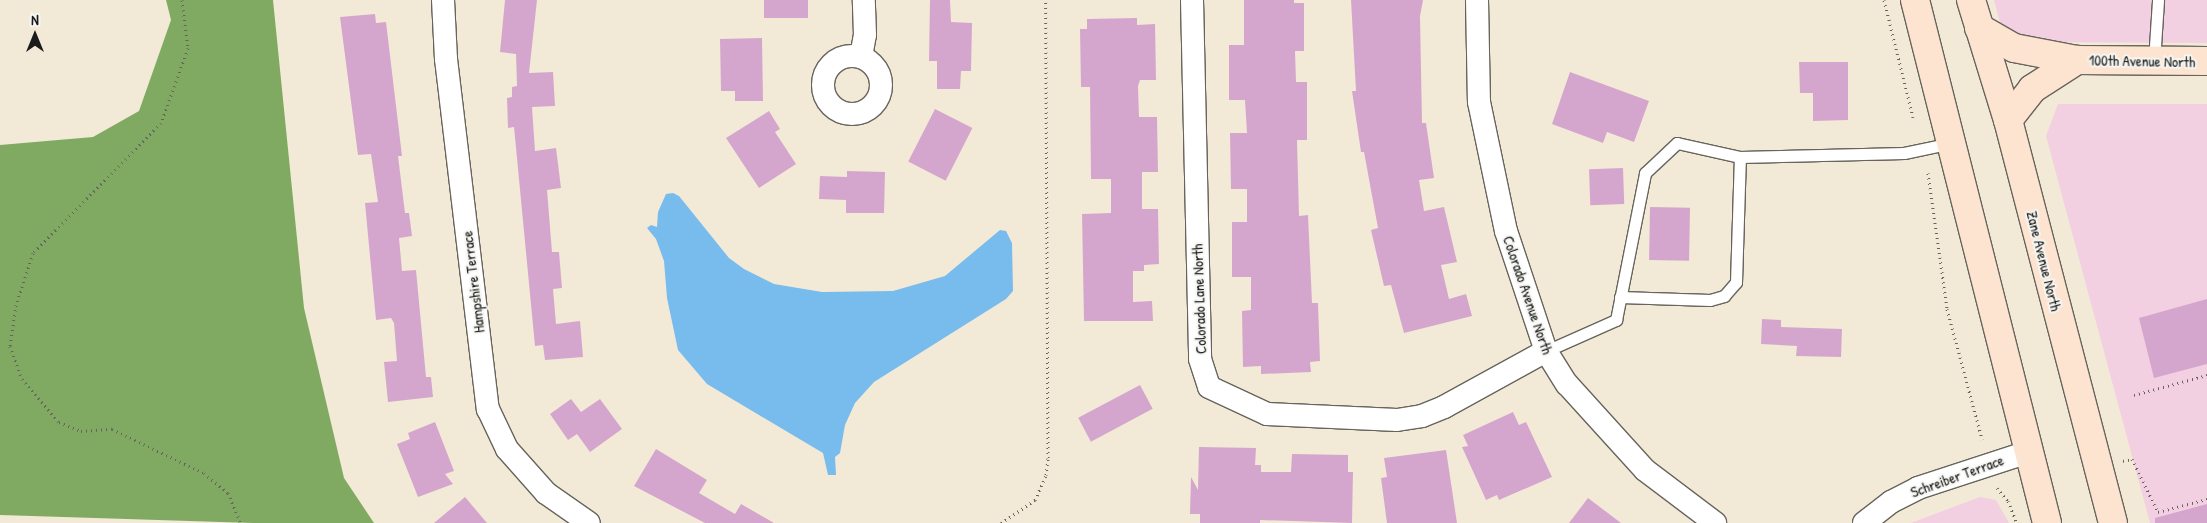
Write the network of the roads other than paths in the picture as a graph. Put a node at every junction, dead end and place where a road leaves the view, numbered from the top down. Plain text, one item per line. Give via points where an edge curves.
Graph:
1 (443, 0) edge
2 (864, 0) edge
3 (1192, 0) edge
4 (1477, 0) edge
5 (1915, 0) edge
6 (1971, 0) edge
7 (2158, 0) edge
8 (1979, 28) junction
9 (861, 57) dead end
10 (2077, 60) junction
11 (2154, 61) junction
12 (2207, 62) edge
13 (2008, 120) junction
14 (1951, 143) junction
15 (1740, 158) junction
16 (1620, 297) junction
17 (1546, 351) junction
18 (2028, 452) junction
19 (589, 523) edge
20 (1715, 523) edge
21 (1864, 523) edge
22 (2048, 523) edge
23 (2113, 523) edge

1 - 19 street, Hampshire Terrace via 446,59 488,409 507,449 546,493
2 - 9 street via 865,35
3 - 17 street, Colorado Lane North via 1200,359 1209,387 1267,414 1397,420 1422,416 1444,407
4 - 17 street, Colorado Avenue North via 1479,102 1506,231
5 - 14 main road
6 - 8 main road, Zane Avenue North
7 - 11 lane
8 - 10 main road, 100th Avenue North via 2014,48
8 - 13 main road, Zane Avenue North
10 - 11 main road, 100th Avenue North
10 - 13 main road via 2032,89
11 - 12 main road, 100th Avenue North
13 - 23 main road, Zane Avenue North
14 - 15 lane via 1904,154
14 - 18 main road
15 - 16 lane via 1676,143 1644,173
15 - 16 lane via 1736,282 1724,296 1710,300
16 - 17 lane via 1616,320
17 - 20 street, Colorado Avenue North via 1566,384 1645,470
18 - 21 street, Schreiber Terrace via 1918,488 1890,502
18 - 22 main road

